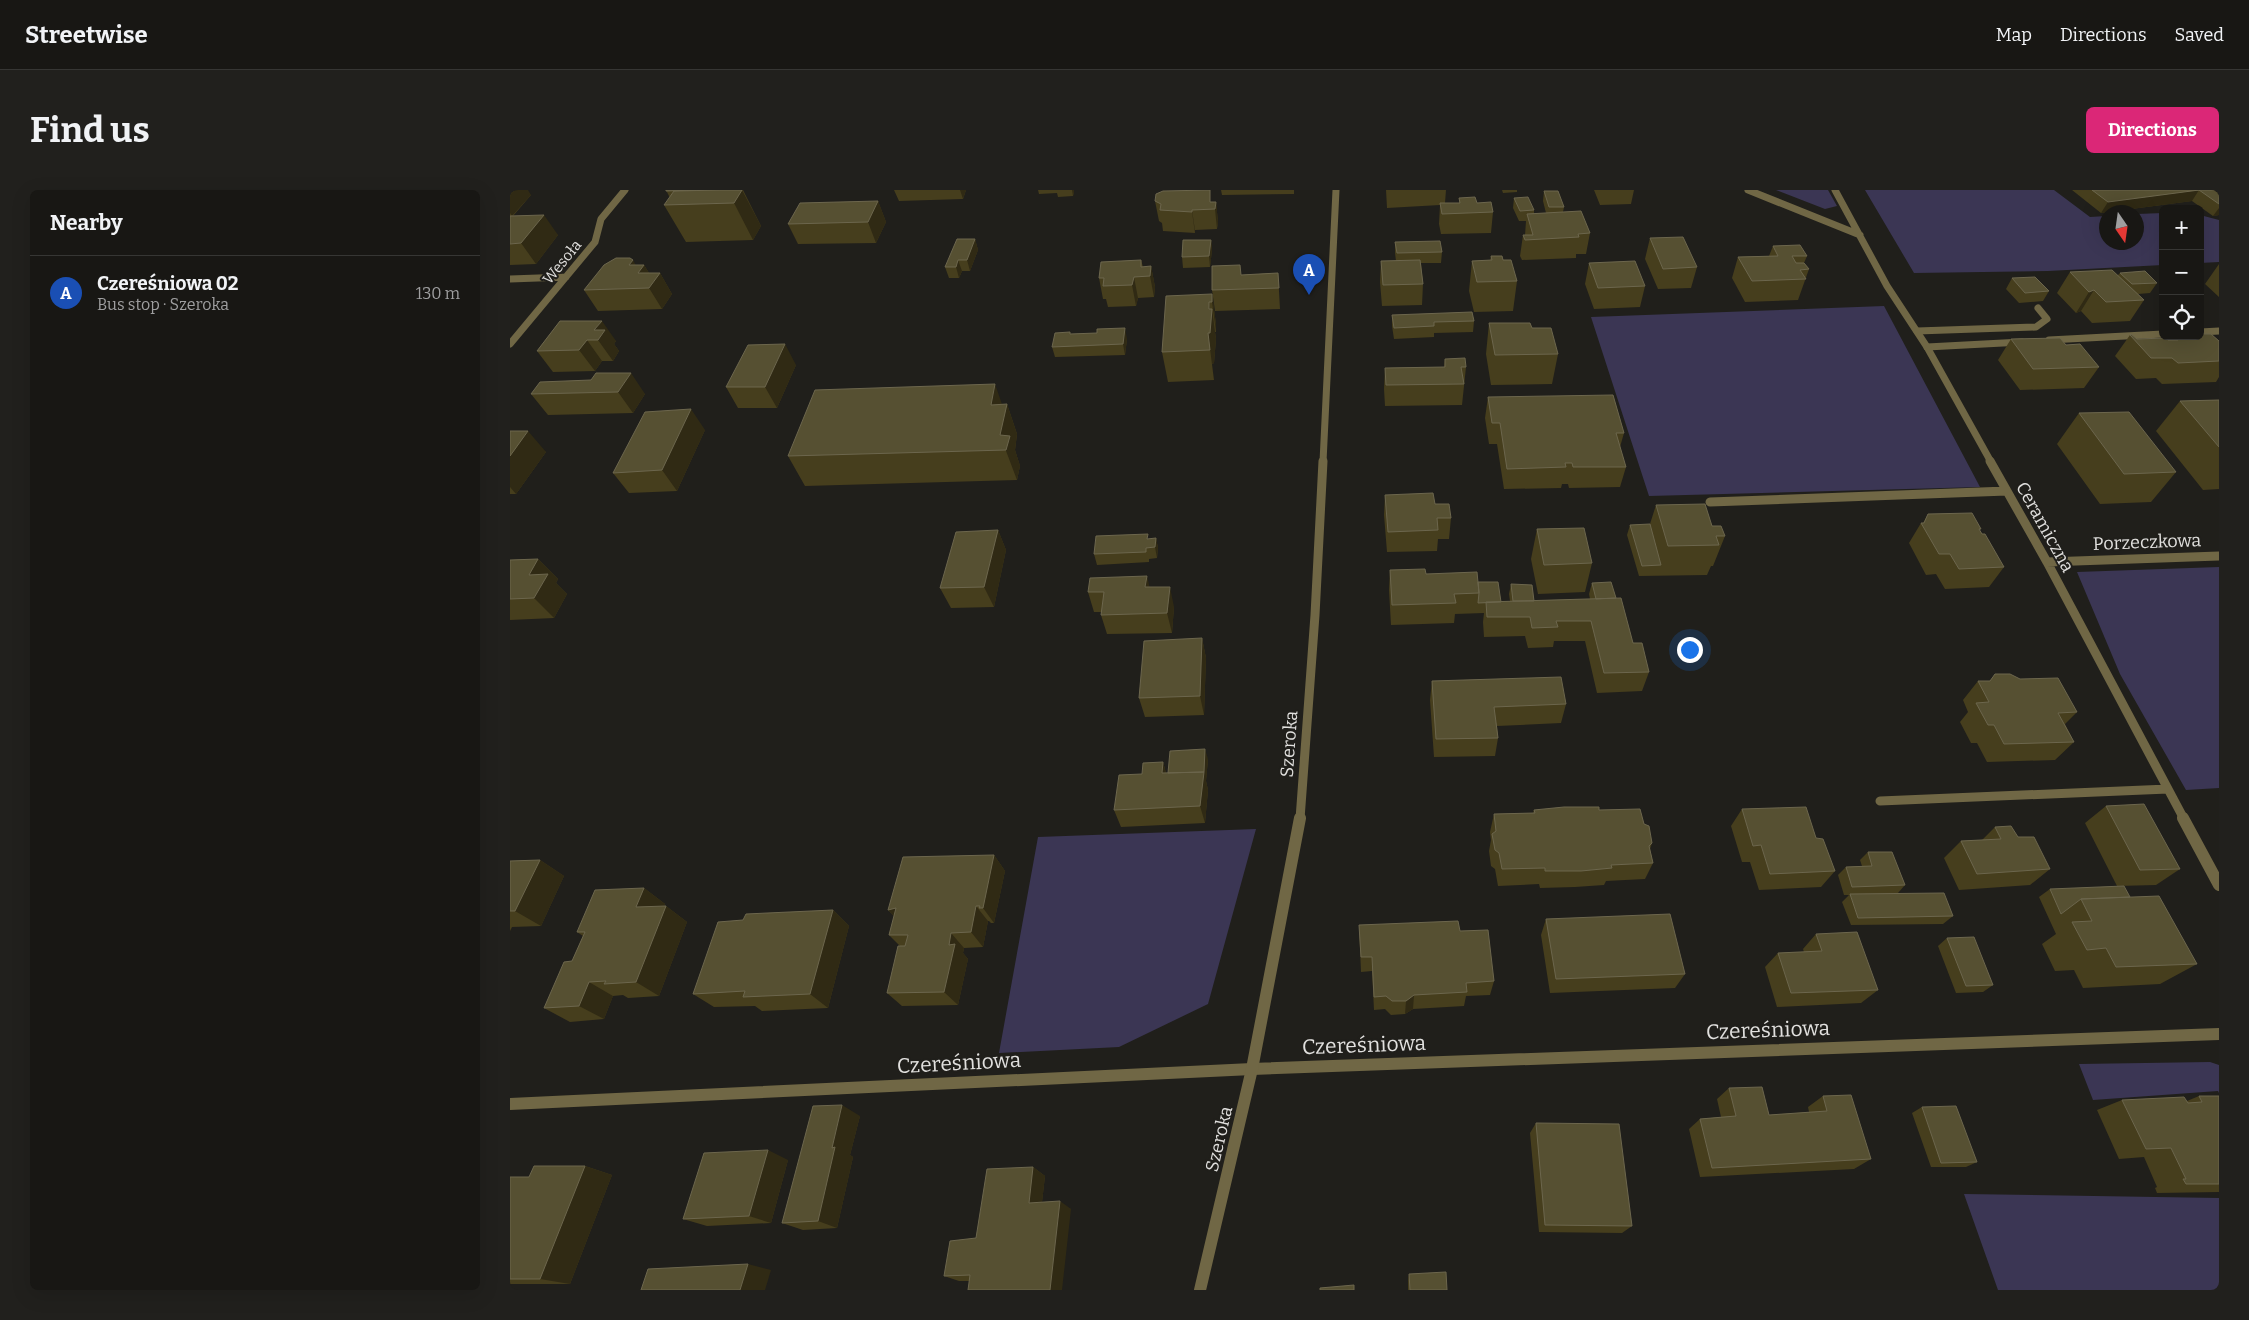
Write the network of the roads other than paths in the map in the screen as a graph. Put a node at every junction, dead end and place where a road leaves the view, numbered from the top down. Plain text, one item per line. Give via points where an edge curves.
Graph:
1 (624, 190) edge
2 (1336, 190) edge
3 (1748, 190) edge
4 (1836, 190) edge
5 (1860, 234) junction
6 (566, 278) junction
7 (510, 279) edge
8 (2038, 308) dead end
9 (1917, 331) junction
10 (2219, 331) edge
11 (2204, 332) edge
12 (2159, 334) edge
13 (2035, 341) edge
14 (2045, 341) edge
15 (510, 344) edge
16 (1927, 347) junction
17 (2006, 492) junction
18 (1710, 502) dead end
19 (2219, 556) edge
20 (2047, 562) junction
21 (2168, 789) junction
22 (1880, 801) dead end
23 (2219, 885) edge
24 (2219, 1034) edge
25 (1252, 1069) junction
26 (510, 1104) edge
27 (1200, 1290) edge

1 - 6 street, Wesoła via 601,219 595,242
2 - 25 street, Szeroka via 1315,615 1299,830
3 - 5 street
4 - 5 street, Ceramiczna
5 - 9 street, Ceramiczna
6 - 7 street
6 - 15 street, Wesoła
8 - 9 street via 2047,319 2036,327
9 - 16 street, Ceramiczna
10 - 11 street
12 - 14 street
13 - 16 street
16 - 17 street, Ceramiczna
17 - 18 street
17 - 20 street, Ceramiczna
19 - 20 street, Porzeczkowa
20 - 21 street, Ceramiczna
21 - 22 street
21 - 23 street, Ceramiczna
24 - 25 street, Czereśniowa
25 - 26 street, Czereśniowa
25 - 27 street, Szeroka

